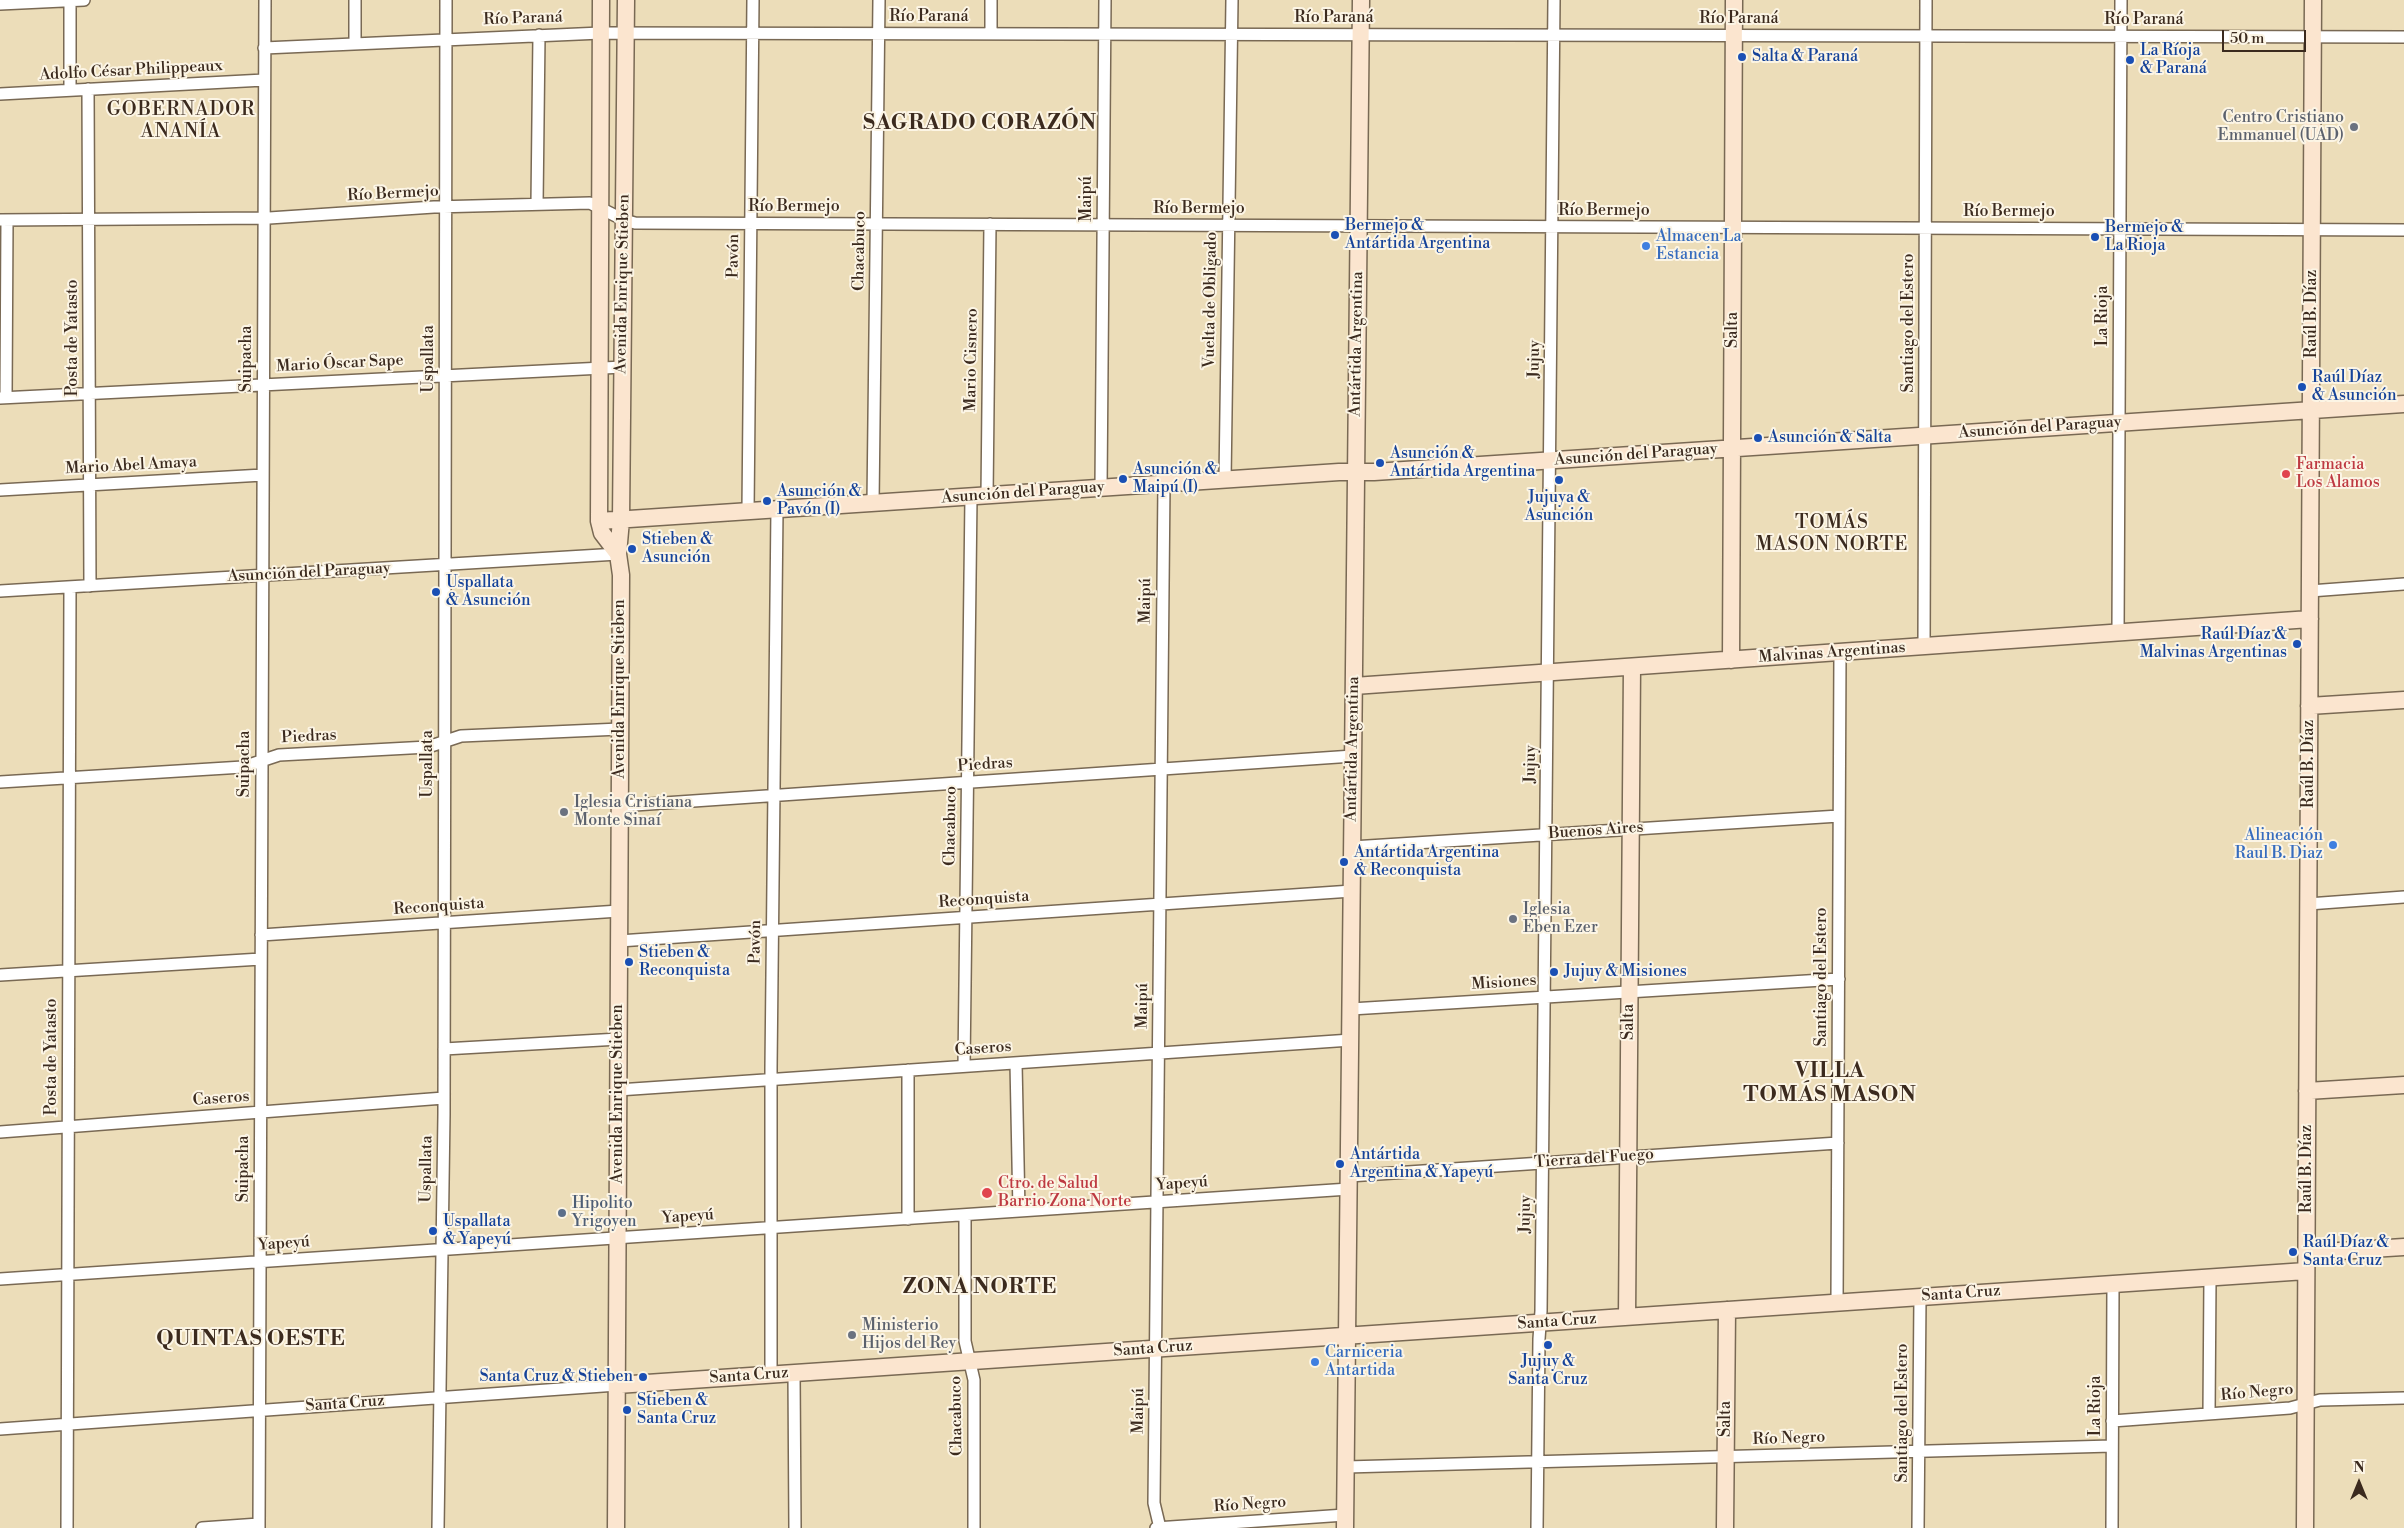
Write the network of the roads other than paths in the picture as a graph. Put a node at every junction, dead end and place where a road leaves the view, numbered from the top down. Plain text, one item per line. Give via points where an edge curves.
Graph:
1 (70, 0) edge
2 (84, 0) edge
3 (264, 0) edge
4 (354, 0) edge
5 (446, 0) edge
6 (601, 0) edge
7 (626, 0) edge
8 (753, 0) edge
9 (879, 0) edge
10 (991, 0) edge
11 (1105, 0) edge
12 (1232, 0) edge
13 (1361, 0) edge
14 (1554, 0) edge
15 (1734, 0) edge
16 (1926, 0) edge
17 (2121, 0) edge
18 (2314, 0) edge
19 (0, 4) edge
20 (601, 33) junction
21 (626, 33) junction
22 (752, 33) junction
23 (878, 34) junction
24 (990, 34) junction
25 (1105, 34) junction
26 (1232, 34) junction
27 (539, 35) junction
28 (1360, 35) junction
29 (1554, 35) junction
30 (1734, 36) junction
31 (1926, 36) junction
32 (2121, 37) junction
33 (2313, 37) junction
34 (2404, 37) edge
35 (446, 39) junction
36 (354, 44) junction
37 (264, 48) junction
38 (264, 80) junction
39 (88, 89) junction
40 (70, 90) junction
41 (0, 94) edge
42 (536, 204) junction
43 (600, 206) junction
44 (446, 207) junction
45 (264, 218) junction
46 (89, 219) junction
47 (3, 220) edge
48 (624, 220) junction
49 (751, 223) junction
50 (876, 224) junction
51 (990, 224) junction
52 (1103, 225) junction
53 (1229, 225) junction
54 (1359, 226) junction
55 (1552, 227) junction
56 (1733, 228) junction
57 (1925, 228) junction
58 (2120, 229) junction
59 (2312, 230) junction
60 (2404, 230) edge
61 (623, 367) junction
62 (599, 368) junction
63 (445, 376) junction
64 (264, 384) junction
65 (89, 393) junction
66 (3, 397) edge
67 (2404, 404) edge
68 (2311, 410) junction
69 (2119, 422) junction
70 (1925, 435) junction
71 (1732, 448) junction
72 (1550, 461) junction
73 (1356, 472) junction
74 (263, 475) junction
75 (1225, 480) junction
76 (1164, 484) junction
77 (90, 485) junction
78 (1101, 488) junction
79 (0, 490) edge
80 (979, 496) junction
81 (873, 503) junction
82 (777, 510) junction
83 (748, 511) junction
84 (621, 520) junction
85 (599, 521) junction
86 (618, 554) junction
87 (445, 564) junction
88 (262, 575) junction
89 (2404, 584) edge
90 (90, 586) junction
91 (70, 587) junction
92 (0, 591) edge
93 (2310, 591) junction
94 (2310, 619) junction
95 (2118, 632) junction
96 (1924, 646) junction
97 (1840, 652) junction
98 (1730, 660) junction
99 (1632, 667) junction
100 (1548, 673) junction
101 (1354, 686) junction
102 (2404, 700) edge
103 (2309, 706) junction
104 (620, 729) junction
105 (444, 742) junction
106 (1353, 756) junction
107 (261, 761) junction
108 (1161, 769) junction
109 (69, 778) junction
110 (0, 782) edge
111 (968, 782) junction
112 (774, 796) junction
113 (620, 806) junction
114 (1839, 816) junction
115 (1631, 829) junction
116 (1546, 835) junction
117 (1352, 847) junction
118 (1352, 891) junction
119 (2404, 897) edge
120 (1160, 904) junction
121 (2308, 904) junction
122 (619, 910) junction
123 (966, 917) junction
124 (444, 922) junction
125 (773, 930) junction
126 (260, 935) junction
127 (619, 941) junction
128 (260, 960) junction
129 (68, 971) junction
130 (0, 975) edge
131 (1838, 979) junction
132 (1630, 992) junction
133 (1544, 997) junction
134 (1351, 1009) junction
135 (619, 1039) junction
136 (1350, 1040) junction
137 (444, 1050) junction
138 (1158, 1053) junction
139 (1016, 1063) junction
140 (964, 1066) junction
141 (908, 1070) junction
142 (771, 1080) junction
143 (2404, 1085) edge
144 (618, 1090) junction
145 (2307, 1091) junction
146 (444, 1098) junction
147 (260, 1112) junction
148 (68, 1127) junction
149 (0, 1132) edge
150 (1838, 1143) junction
151 (1628, 1157) junction
152 (1543, 1163) junction
153 (1349, 1183) junction
154 (1157, 1202) junction
155 (1018, 1212) junction
156 (965, 1215) junction
157 (908, 1219) junction
158 (771, 1228) junction
159 (618, 1238) junction
160 (2404, 1247) edge
161 (441, 1250) junction
162 (2306, 1253) junction
163 (260, 1262) junction
164 (2306, 1271) junction
165 (68, 1275) junction
166 (2210, 1278) junction
167 (0, 1279) edge
168 (2113, 1284) junction
169 (1920, 1297) junction
170 (1837, 1303) junction
171 (1726, 1310) junction
172 (1627, 1317) junction
173 (1540, 1323) junction
174 (1348, 1336) junction
175 (1156, 1348) junction
176 (970, 1361) junction
177 (794, 1373) junction
178 (771, 1374) junction
179 (617, 1385) junction
180 (439, 1397) junction
181 (2404, 1398) edge
182 (2305, 1404) junction
183 (259, 1410) junction
184 (2208, 1414) junction
185 (2112, 1421) junction
186 (67, 1424) junction
187 (0, 1429) edge
188 (2112, 1446) junction
189 (1919, 1451) junction
190 (1726, 1457) junction
191 (1538, 1462) junction
192 (1346, 1467) junction
193 (1345, 1521) edge
194 (259, 1526) edge
195 (67, 1528) edge
196 (202, 1528) edge
197 (438, 1528) edge
198 (616, 1528) edge
199 (795, 1528) edge
200 (974, 1528) edge
201 (1159, 1528) edge
202 (1537, 1528) edge
203 (1725, 1528) edge
204 (1918, 1528) edge
205 (2112, 1528) edge
206 (2305, 1528) edge

1 - 2 street
1 - 19 street
1 - 40 street
3 - 37 street, Suipacha
4 - 36 street
5 - 35 street, Uspallata
6 - 20 main road, Avenida Enrique Stieben
7 - 21 main road, Avenida Enrique Stieben
8 - 22 street, Pavón
9 - 23 street, Chacabuco
10 - 24 street
11 - 25 street, Maipú
12 - 26 street, Vuelta de Obligado
13 - 28 main road, Antártida Argentina
14 - 29 street, Jujuy
15 - 30 main road, Salta
16 - 31 street, Santiago del Estero
17 - 32 street, La Rioja
18 - 33 main road, Raúl B. Díaz
20 - 21 street, Río Paraná
20 - 27 street, Río Paraná
20 - 43 main road, Avenida Enrique Stieben
21 - 22 street, Río Paraná
21 - 48 main road, Avenida Enrique Stieben
22 - 23 street, Río Paraná
22 - 49 street, Pavón
23 - 24 street, Río Paraná
23 - 50 street, Chacabuco
24 - 25 street, Río Paraná
25 - 26 street, Río Paraná
25 - 52 street, Maipú
26 - 28 street, Río Paraná
26 - 53 street, Vuelta de Obligado
27 - 35 street, Río Paraná
27 - 42 street
28 - 29 street, Río Paraná
28 - 54 main road, Antártida Argentina
29 - 30 street, Río Paraná
29 - 55 street, Jujuy
30 - 31 street, Río Paraná
30 - 56 main road, Salta
31 - 32 street, Río Paraná
31 - 57 street, Santiago del Estero
32 - 33 street, Río Paraná
32 - 58 street, La Rioja
33 - 34 street, Río Paraná
33 - 59 main road, Raúl B. Díaz
35 - 36 street, Río Paraná
35 - 44 street, Uspallata
36 - 37 street, Río Paraná
37 - 38 street, Suipacha
38 - 39 street, Adolfo César Philippeaux
38 - 45 street, Suipacha
39 - 40 street, Adolfo César Philippeaux
39 - 46 street, Posta de Yatasto
40 - 41 street, Adolfo César Philippeaux
42 - 43 street, Río Bermejo via 590,203
42 - 44 street, Río Bermejo
43 - 48 street, Río Bermejo
43 - 62 main road, Avenida Enrique Stieben
44 - 45 street, Río Bermejo
44 - 63 street, Uspallata
45 - 46 street, Río Bermejo
45 - 64 street, Suipacha
46 - 47 street, Río Bermejo
46 - 65 street, Posta de Yatasto
47 - 66 street
48 - 49 street, Río Bermejo via 635,223
48 - 61 main road, Avenida Enrique Stieben
49 - 50 street, Río Bermejo
49 - 83 street, Pavón
50 - 51 street, Río Bermejo
50 - 81 street, Chacabuco
51 - 52 street, Río Bermejo
51 - 80 street, Mario Cisnero
52 - 53 street, Río Bermejo
52 - 78 street, Maipú
53 - 54 street, Río Bermejo
53 - 75 street, Vuelta de Obligado
54 - 55 street, Río Bermejo
54 - 73 main road, Antártida Argentina
55 - 56 street, Río Bermejo
55 - 72 street, Jujuy
56 - 57 street, Río Bermejo
56 - 71 main road, Salta
57 - 58 street, Río Bermejo
57 - 70 street, Santiago del Estero
58 - 59 street, Río Bermejo
58 - 69 street, La Rioja
59 - 60 street, Río Bermejo
59 - 68 main road, Raúl B. Díaz
61 - 62 street, Mario Óscar Sape
61 - 84 main road, Avenida Enrique Stieben
62 - 63 street, Mario Óscar Sape
62 - 85 main road, Avenida Enrique Stieben
63 - 64 street, Mario Óscar Sape
63 - 87 street, Uspallata
64 - 65 street, Mario Óscar Sape
64 - 74 street, Suipacha
65 - 66 street, Mario Óscar Sape
65 - 77 street, Posta de Yatasto
67 - 68 main road, Asunción del Paraguay
68 - 69 main road, Asunción del Paraguay
68 - 93 main road, Raúl B. Díaz
69 - 70 main road, Asunción del Paraguay
69 - 95 street, La Rioja
70 - 71 main road, Asunción del Paraguay
70 - 96 street, Santiago del Estero
71 - 72 main road, Asunción del Paraguay
71 - 98 main road, Salta
72 - 73 main road, Asunción del Paraguay
72 - 100 street, Jujuy
73 - 75 main road, Asunción del Paraguay
73 - 101 main road, Antártida Argentina
74 - 77 street, Mario Abel Amaya
74 - 88 street, Suipacha
75 - 76 main road, Asunción del Paraguay
76 - 78 main road, Asunción del Paraguay
76 - 108 street, Maipú
77 - 79 street, Mario Abel Amaya
77 - 90 street, Posta de Yatasto
78 - 80 main road, Asunción del Paraguay
80 - 81 main road, Asunción del Paraguay
80 - 111 street, Chacabuco
81 - 82 main road, Asunción del Paraguay
82 - 83 main road, Asunción del Paraguay
82 - 112 street, Pavón
83 - 84 main road, Asunción del Paraguay
84 - 85 main road, Asunción del Paraguay
84 - 86 main road, Avenida Enrique Stieben
85 - 86 main road via 602,534
86 - 87 street, Asunción del Paraguay
86 - 104 main road, Avenida Enrique Stieben
87 - 88 street, Asunción del Paraguay
87 - 105 street, Uspallata
88 - 90 street, Asunción del Paraguay
88 - 107 street, Suipacha
89 - 93 street
90 - 91 street, Asunción del Paraguay
91 - 92 street, Asunción del Paraguay
91 - 109 street, Posta de Yatasto
93 - 94 main road, Raúl B. Díaz
94 - 95 main road, Malvinas Argentinas
94 - 103 main road, Raúl B. Díaz
95 - 96 main road, Malvinas Argentinas
96 - 97 main road, Malvinas Argentinas
97 - 98 main road, Malvinas Argentinas
97 - 114 street, Santiago del Estero
98 - 99 main road, Malvinas Argentinas
99 - 100 main road, Malvinas Argentinas
99 - 115 main road, Salta
100 - 101 main road, Malvinas Argentinas
100 - 116 street, Jujuy
101 - 106 main road, Antártida Argentina
102 - 103 main road
103 - 121 main road, Raúl B. Díaz
104 - 105 street, Piedras via 461,736
104 - 113 main road, Avenida Enrique Stieben
105 - 107 street, Piedras via 428,747 279,755
105 - 124 street, Uspallata
106 - 108 street, Piedras
106 - 117 main road, Antártida Argentina
107 - 109 street, Piedras via 243,767
107 - 126 street, Suipacha
108 - 111 street, Piedras
108 - 120 street, Maipú
109 - 110 street, Piedras
109 - 129 street, Posta de Yatasto
111 - 112 street, Piedras
111 - 123 street, Chacabuco
112 - 113 street, Piedras
112 - 125 street, Pavón
113 - 122 main road, Avenida Enrique Stieben
114 - 115 street, Buenos Aires
114 - 131 street, Santiago del Estero
115 - 116 street, Buenos Aires
115 - 132 main road, Salta
116 - 117 street, Buenos Aires
116 - 133 street, Jujuy
117 - 118 main road, Antártida Argentina
118 - 120 street, Reconquista
118 - 134 main road, Antártida Argentina
119 - 121 street
120 - 123 street, Reconquista
120 - 138 street, Maipú
121 - 145 main road, Raúl B. Díaz
122 - 124 street, Reconquista
122 - 127 main road, Avenida Enrique Stieben
123 - 125 street, Reconquista
123 - 140 street, Chacabuco
124 - 126 street, Reconquista
124 - 137 street, Uspallata
125 - 127 street, Reconquista
125 - 142 street, Pavón
126 - 128 street, Suipacha
127 - 135 main road, Avenida Enrique Stieben
128 - 129 street
128 - 147 street, Suipacha
129 - 130 street
129 - 148 street, Posta de Yatasto
131 - 132 street, Misiones
131 - 150 street, Santiago del Estero
132 - 133 street, Misiones
132 - 151 main road, Salta
133 - 134 street, Misiones
133 - 152 street, Jujuy
134 - 136 main road, Antártida Argentina
135 - 137 street
135 - 144 main road, Avenida Enrique Stieben
136 - 138 street, Caseros
136 - 153 main road, Antártida Argentina
137 - 146 street, Uspallata
138 - 139 street, Caseros
138 - 154 street, Maipú
139 - 140 street, Caseros
139 - 155 street
140 - 141 street, Caseros
141 - 142 street, Caseros
141 - 157 street
142 - 144 street, Caseros
142 - 158 street, Pavón
143 - 145 main road
144 - 159 main road, Avenida Enrique Stieben
145 - 162 main road, Raúl B. Díaz
146 - 147 street, Caseros
146 - 161 street, Uspallata
147 - 148 street, Caseros
147 - 163 street, Suipacha
148 - 149 street, Caseros
148 - 165 street, Posta de Yatasto
150 - 151 street, Tierra del Fuego
150 - 170 street, Santiago del Estero
151 - 152 street, Tierra del Fuego
151 - 172 main road, Salta
152 - 153 street, Tierra del Fuego
152 - 173 street, Jujuy
153 - 154 street, Yapeyú
153 - 174 main road, Antártida Argentina
154 - 155 street, Yapeyú
154 - 175 street, Maipú
155 - 156 street, Yapeyú
156 - 157 street, Yapeyú
156 - 176 street, Chacabuco via 965,1341
157 - 158 street, Yapeyú
158 - 159 street, Yapeyú
158 - 178 street, Pavón
159 - 161 street, Yapeyú
159 - 179 main road, Avenida Enrique Stieben
160 - 162 main road
161 - 163 street, Yapeyú
161 - 180 street, Uspallata
162 - 164 main road, Raúl B. Díaz
163 - 165 street, Yapeyú
163 - 183 street, Suipacha
164 - 166 main road, Santa Cruz
164 - 182 main road, Raúl B. Díaz
165 - 167 street, Yapeyú
165 - 186 street, Posta de Yatasto
166 - 168 main road, Santa Cruz
166 - 184 street
168 - 169 main road, Santa Cruz
168 - 185 street, La Rioja
169 - 170 main road, Santa Cruz
169 - 189 street, Santiago del Estero
170 - 171 main road, Santa Cruz
171 - 172 main road, Santa Cruz
171 - 190 main road, Salta
172 - 173 main road, Santa Cruz
173 - 174 main road, Santa Cruz
173 - 191 street, Jujuy
174 - 175 main road, Santa Cruz
174 - 192 main road, Antártida Argentina
175 - 176 main road, Santa Cruz
175 - 201 street, Maipú via 1154,1503
176 - 177 main road, Santa Cruz
176 - 200 street, Chacabuco via 974,1380
177 - 178 main road, Santa Cruz
177 - 199 street
178 - 179 main road, Santa Cruz
179 - 180 street, Santa Cruz
179 - 198 main road, Avenida Enrique Stieben
180 - 183 street, Santa Cruz
180 - 197 street, Uspallata
181 - 182 street, Río Negro via 2320,1400
182 - 184 street, Río Negro
182 - 206 main road, Raúl B. Díaz
183 - 186 street, Santa Cruz
183 - 194 street, Suipacha
184 - 185 street, Río Negro
185 - 188 street, La Rioja
186 - 187 street, Santa Cruz
186 - 195 street, Posta de Yatasto
188 - 189 street, Río Negro
188 - 205 street, La Rioja
189 - 190 street, Río Negro
189 - 204 street, Santiago del Estero
190 - 191 street, Río Negro
190 - 203 main road, Salta
191 - 192 street, Río Negro
191 - 202 street, Jujuy
192 - 193 main road, Antártida Argentina
193 - 201 street, Río Negro
194 - 196 street

